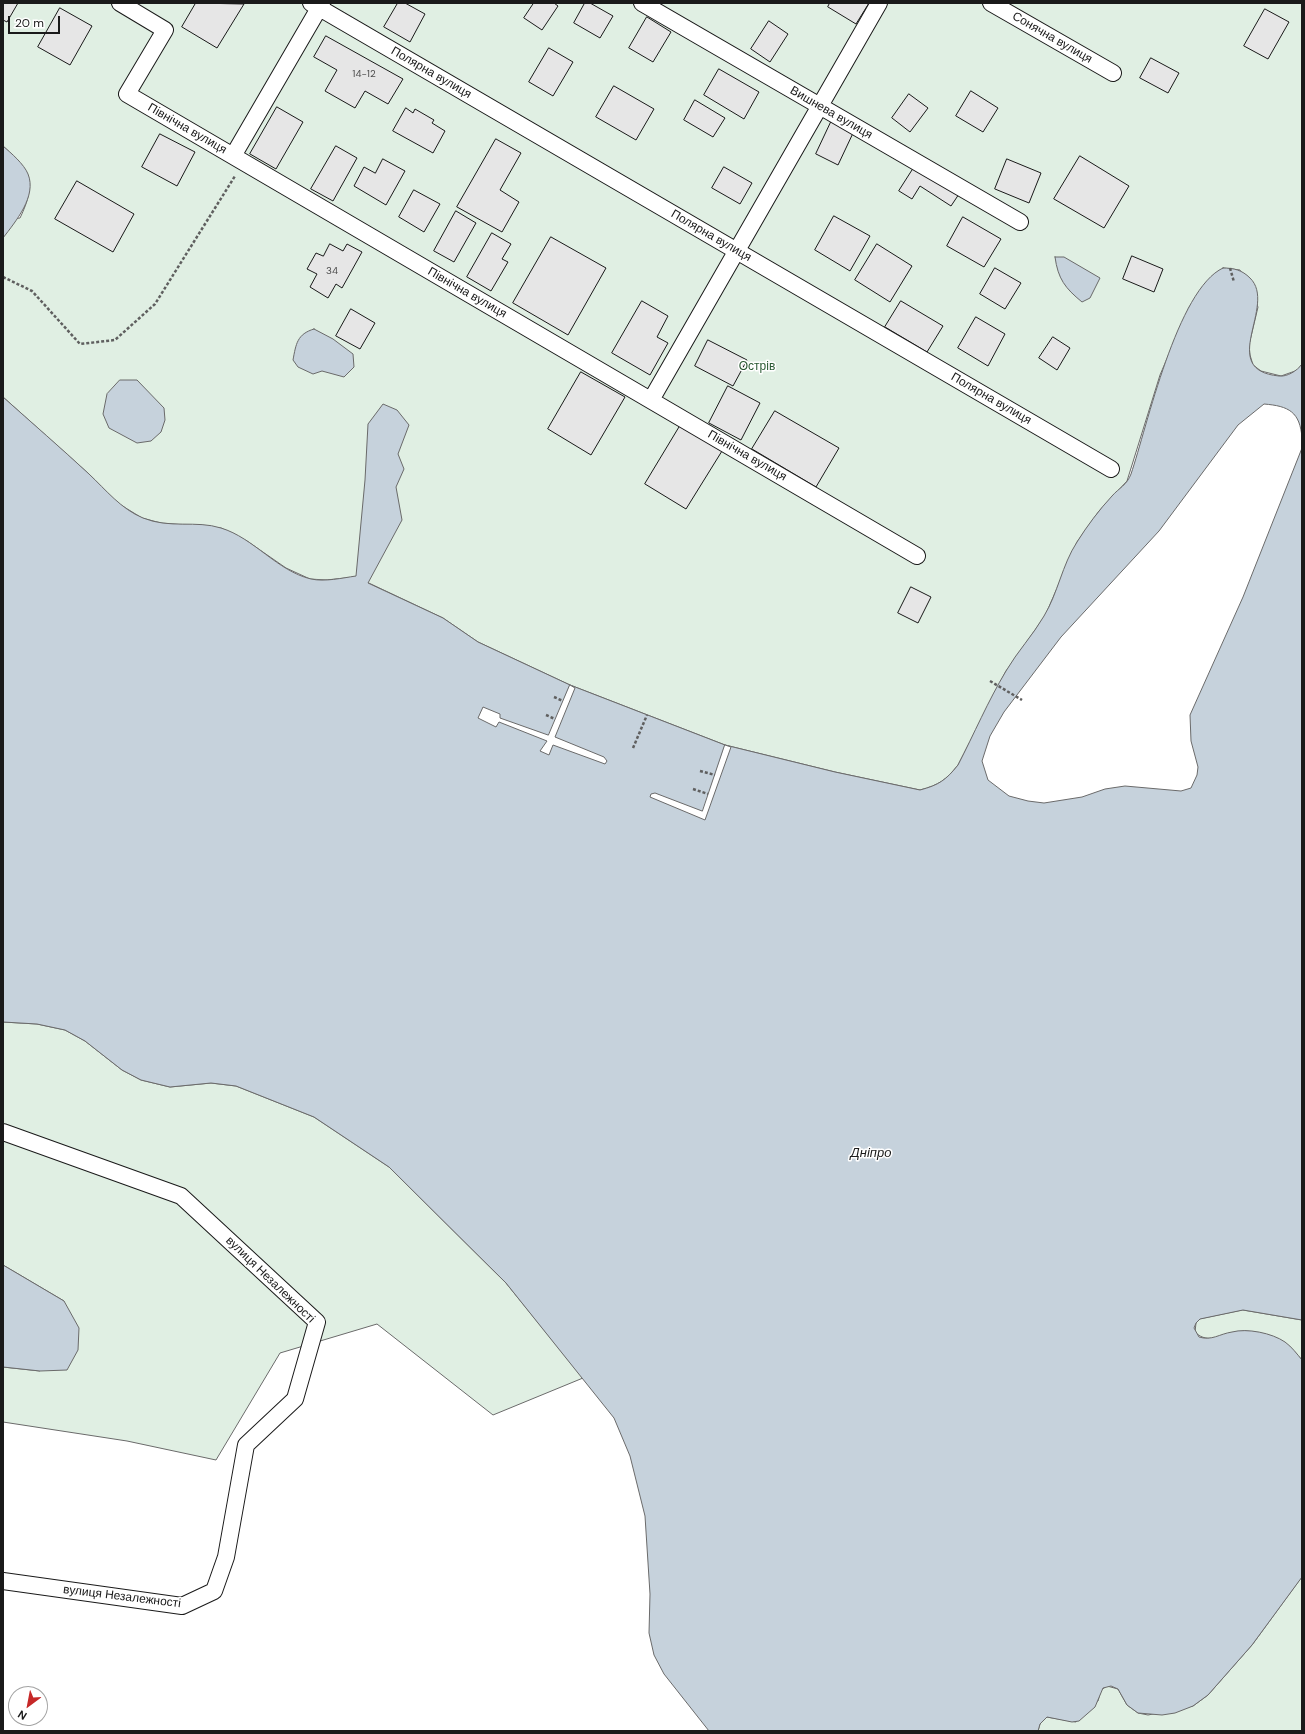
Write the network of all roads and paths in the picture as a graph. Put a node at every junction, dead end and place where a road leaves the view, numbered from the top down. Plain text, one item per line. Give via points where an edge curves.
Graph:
1 (120, 3) edge
2 (642, 3) edge
3 (879, 3) edge
4 (991, 3) edge
5 (317, 5) edge
6 (1113, 73) dead end
7 (820, 106) junction
8 (238, 159) junction
9 (1020, 222) dead end
10 (737, 251) junction
11 (1230, 268) dead end
12 (3, 276) edge
13 (1234, 282) dead end
14 (651, 400) junction
15 (1111, 469) dead end
16 (917, 556) dead end
17 (990, 681) dead end
18 (554, 697) dead end
19 (1022, 700) dead end
20 (563, 701) dead end
21 (647, 714) dead end
22 (546, 715) dead end
23 (555, 719) dead end
24 (633, 748) dead end
25 (700, 771) dead end
26 (714, 775) dead end
27 (693, 789) dead end
28 (708, 794) dead end
29 (3, 1132) edge
30 (3, 1581) edge

1 - 8 street, Північна вулиця via 165,30 127,94
2 - 7 street, Вишнева вулиця
3 - 7 street
4 - 6 street, Сонячна вулиця
5 - 8 street
5 - 10 street, Полярна вулиця
7 - 9 street, Вишнева вулиця
7 - 10 street
8 - 12 path via 155,304 115,340 80,344 32,291
8 - 14 street, Північна вулиця
10 - 14 street
10 - 15 street, Полярна вулиця
11 - 13 path
14 - 16 street, Північна вулиця
17 - 19 path
18 - 20 path
21 - 24 path
22 - 23 path
25 - 26 path
27 - 28 path
29 - 30 street, вулиця Незалежності via 181,1196 317,1322 295,1399 246,1445 226,1557 214,1591 182,1606

